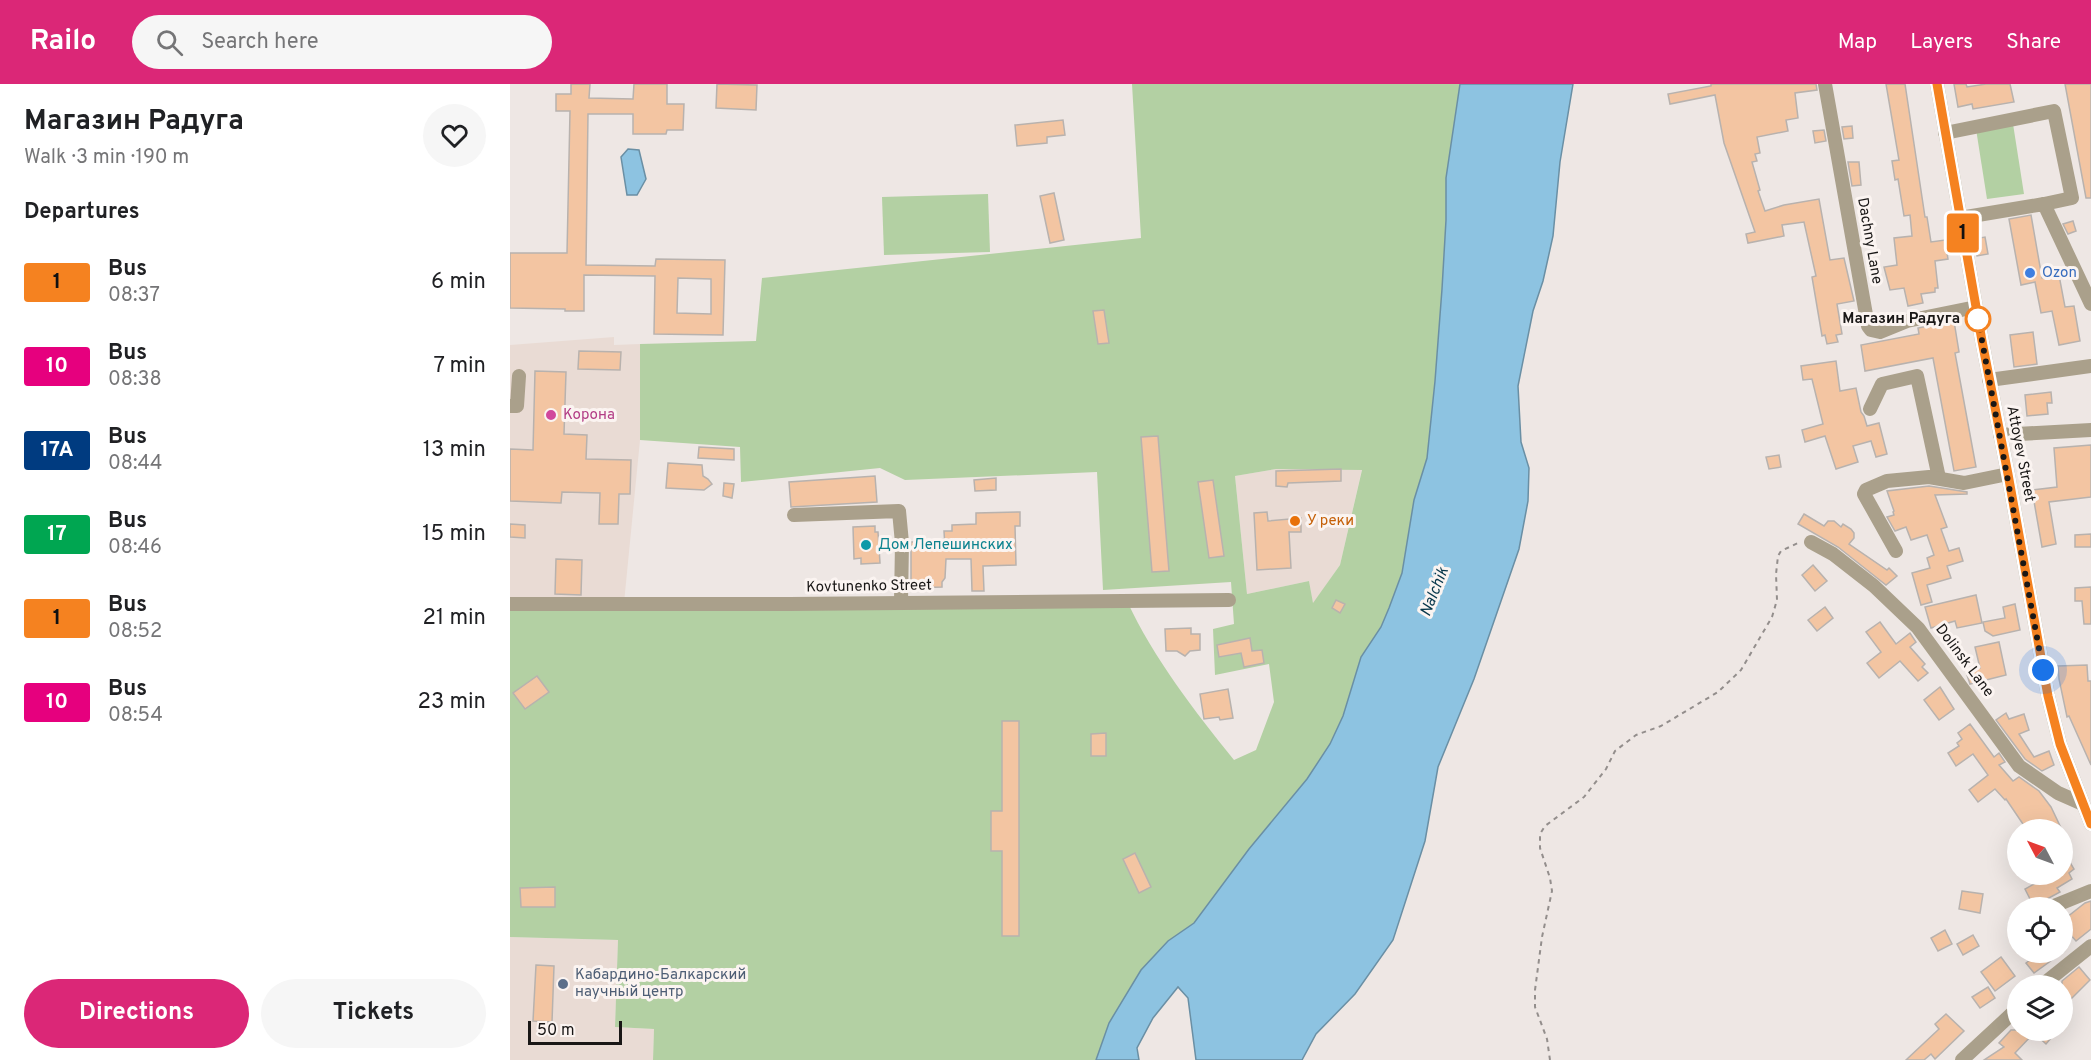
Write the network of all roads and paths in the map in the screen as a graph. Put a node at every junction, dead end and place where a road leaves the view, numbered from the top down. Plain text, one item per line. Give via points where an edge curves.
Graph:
1 (1825, 84) edge
2 (1937, 84) edge
3 (1945, 133) junction
4 (2044, 204) junction
5 (1960, 218) junction
6 (2091, 304) edge
7 (1976, 308) junction
8 (2091, 366) edge
9 (519, 376) dead end
10 (1989, 380) junction
11 (510, 406) edge
12 (1870, 409) dead end
13 (2091, 430) edge
14 (2000, 435) junction
15 (2008, 474) junction
16 (1939, 477) junction
17 (794, 515) dead end
18 (1811, 542) joint
19 (1896, 551) dead end
20 (1229, 600) dead end
21 (901, 603) junction
22 (510, 604) edge
23 (2083, 804) junction
24 (2091, 825) edge
25 (2091, 891) edge
26 (2073, 898) edge
27 (2091, 946) edge
28 (2055, 975) edge
29 (2007, 1018) edge
30 (1550, 1060) edge
31 (1962, 1060) edge

1 - 7 street, Dachny Lane via 1868,326 1880,332 1906,321
2 - 3 street, Attoyev Street
3 - 4 street via 2054,111 2072,198
3 - 5 street, Attoyev Street
4 - 5 street
4 - 6 street
5 - 7 street, Attoyev Street
7 - 10 street, Attoyev Street
8 - 10 street
9 - 11 street via 517,406
10 - 14 street, Attoyev Street
12 - 16 street via 1882,384 1917,376
13 - 14 street
14 - 15 street, Attoyev Street
15 - 16 street via 1964,483
15 - 23 street, Attoyev Street via 2051,711
16 - 19 street via 1887,481 1866,490 1864,494
17 - 21 street via 898,511
18 - 23 street, Dolinsk Lane via 1874,586 1918,628 2019,765 2058,793
18 - 30 path via 1798,542 1778,556 1777,600 1772,617 1741,670 1718,692 1615,750 1584,797 1540,834 1552,891 1537,970 1535,1007
20 - 21 street, Kovtunenko Street
21 - 22 street, Kovtunenko Street
23 - 24 street, Attoyev Street
25 - 26 street
27 - 28 street
29 - 31 street

